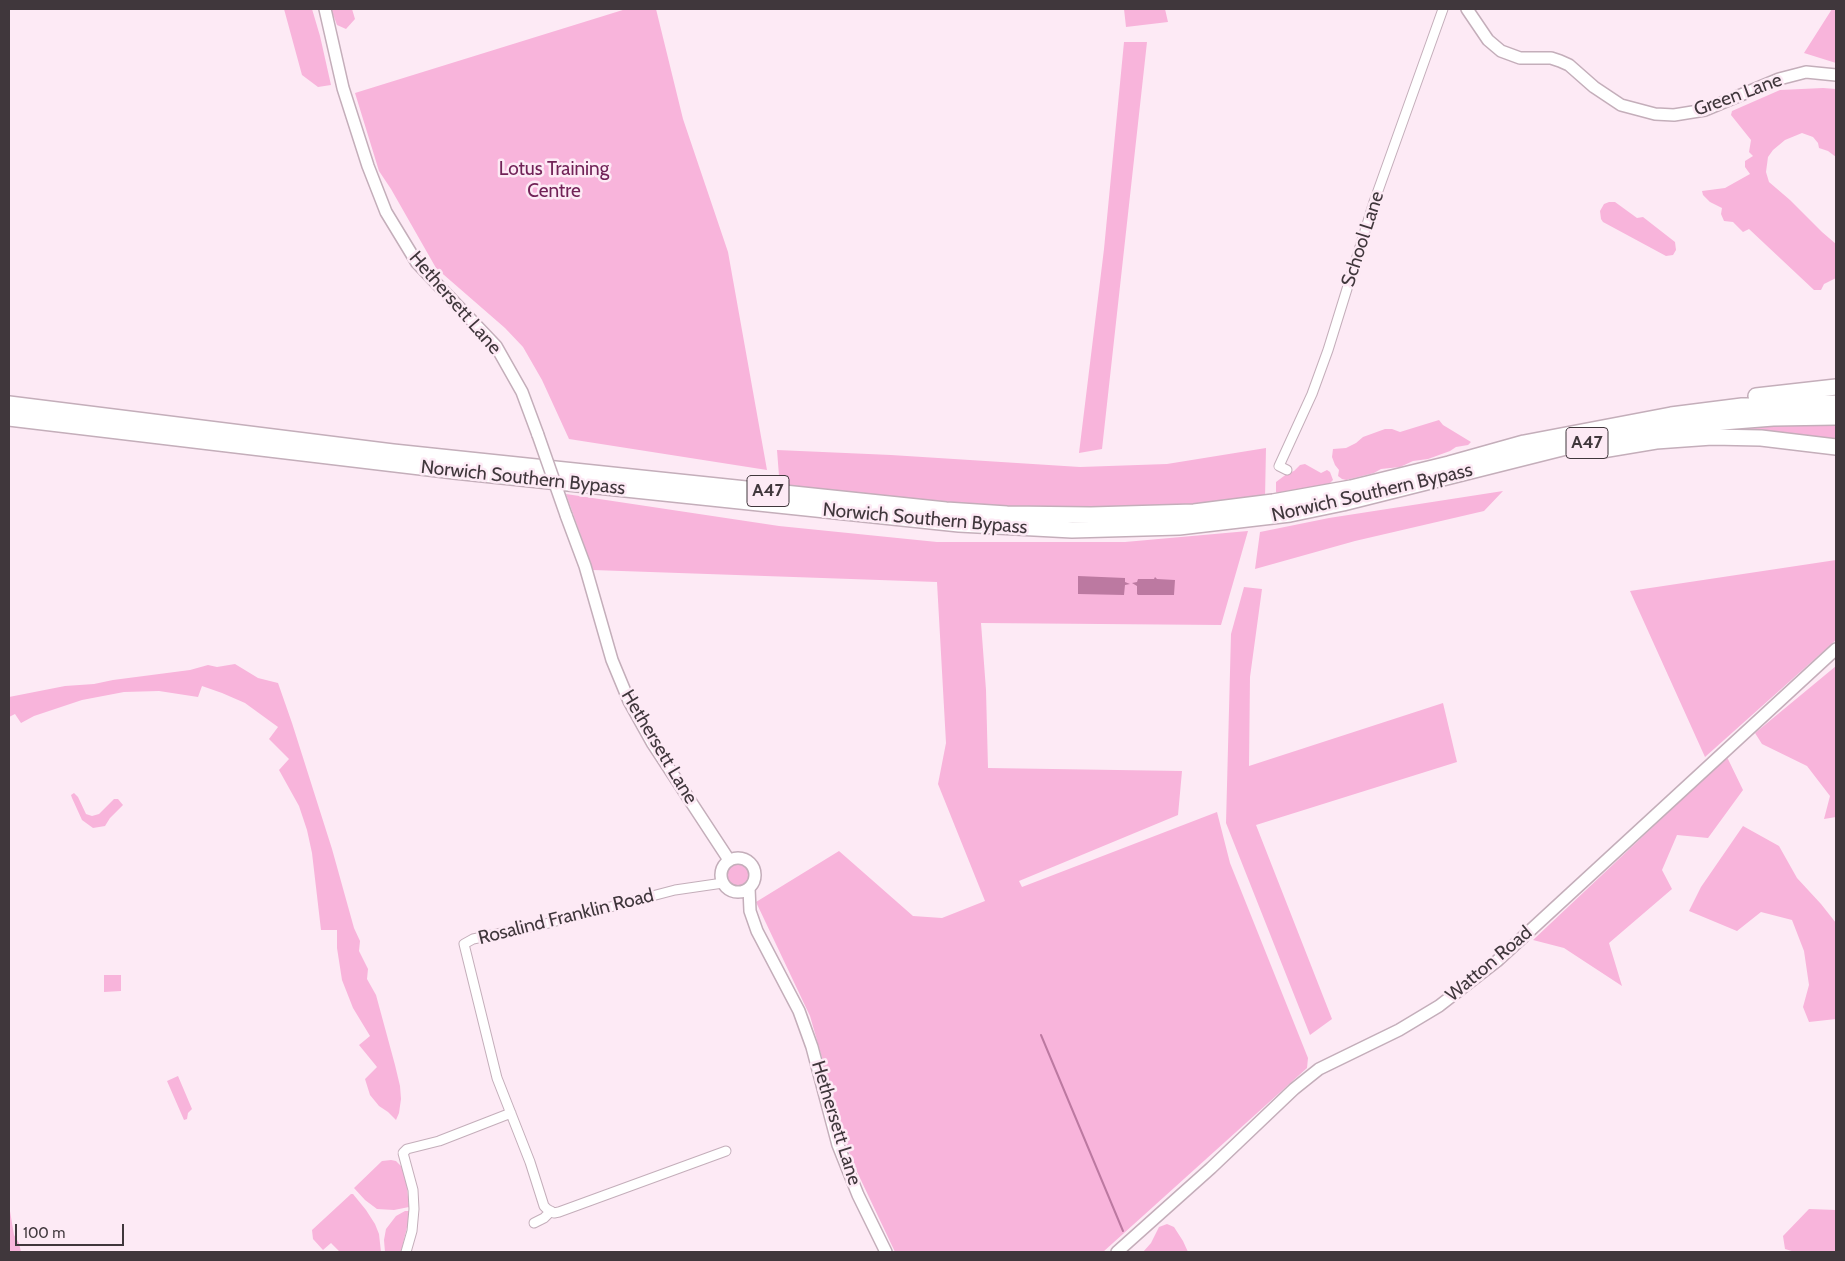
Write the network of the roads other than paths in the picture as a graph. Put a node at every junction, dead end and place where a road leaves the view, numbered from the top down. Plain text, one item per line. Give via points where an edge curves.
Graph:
1 (325, 9) edge
2 (1443, 9) edge
3 (1467, 9) edge
4 (1836, 75) edge
5 (1836, 387) edge
6 (1836, 403) edge
7 (9, 404) edge
8 (1836, 417) edge
9 (9, 418) edge
10 (1524, 443) junction
11 (1836, 446) edge
12 (1279, 466) dead end
13 (1343, 503) junction
14 (1836, 649) edge
15 (729, 860) junction
16 (723, 883) junction
17 (749, 888) junction
18 (737, 892) junction
19 (750, 911) junction
20 (511, 1112) junction
21 (726, 1151) dead end
22 (551, 1211) junction
23 (534, 1223) dead end
24 (1119, 1251) edge
25 (406, 1252) edge
26 (886, 1252) edge

1 - 15 street, Hethersett Lane, bridge via 343,88 386,212 417,263 496,346 522,392 585,566 612,660 629,701 653,744
2 - 12 street, School Lane via 1374,202 1328,350
3 - 4 street, Green Lane via 1488,40 1501,51 1520,58 1560,61 1621,105 1655,114 1674,115 1705,110 1779,79 1806,72
5 - 10 highway, A47 via 1735,399 1628,418
6 - 10 highway, Norwich Southern Bypass / A47 via 1733,407 1671,415
7 - 10 highway, Norwich Southern Bypass / A47 via 403,453 1007,514 1194,512 1273,502 1351,488
8 - 13 highway, Norwich Southern Bypass / A47 via 1710,423 1646,431 1582,443
9 - 13 highway, Norwich Southern Bypass / A47 via 454,471 969,525 1072,530 1179,527 1290,514
11 - 13 highway, A47 via 1761,438 1656,441 1561,456
14 - 24 street, Watton Road via 1497,961 1432,1010 1319,1069
15 - 16 street via 721,870
15 - 17 street, Hethersett Lane via 741,858 752,864 755,877
16 - 18 street, Hethersett Lane
16 - 20 street, Rosalind Franklin Road via 675,890 473,939 464,944 497,1078
17 - 18 street
17 - 19 street, Hethersett Lane
18 - 19 street, Hethersett Lane
19 - 26 street, Hethersett Lane via 763,944 799,1011 812,1046 838,1145
20 - 22 street, Rosalind Franklin Road via 544,1206
20 - 25 street via 403,1153 413,1190 414,1209
21 - 22 street via 560,1212
22 - 23 street

